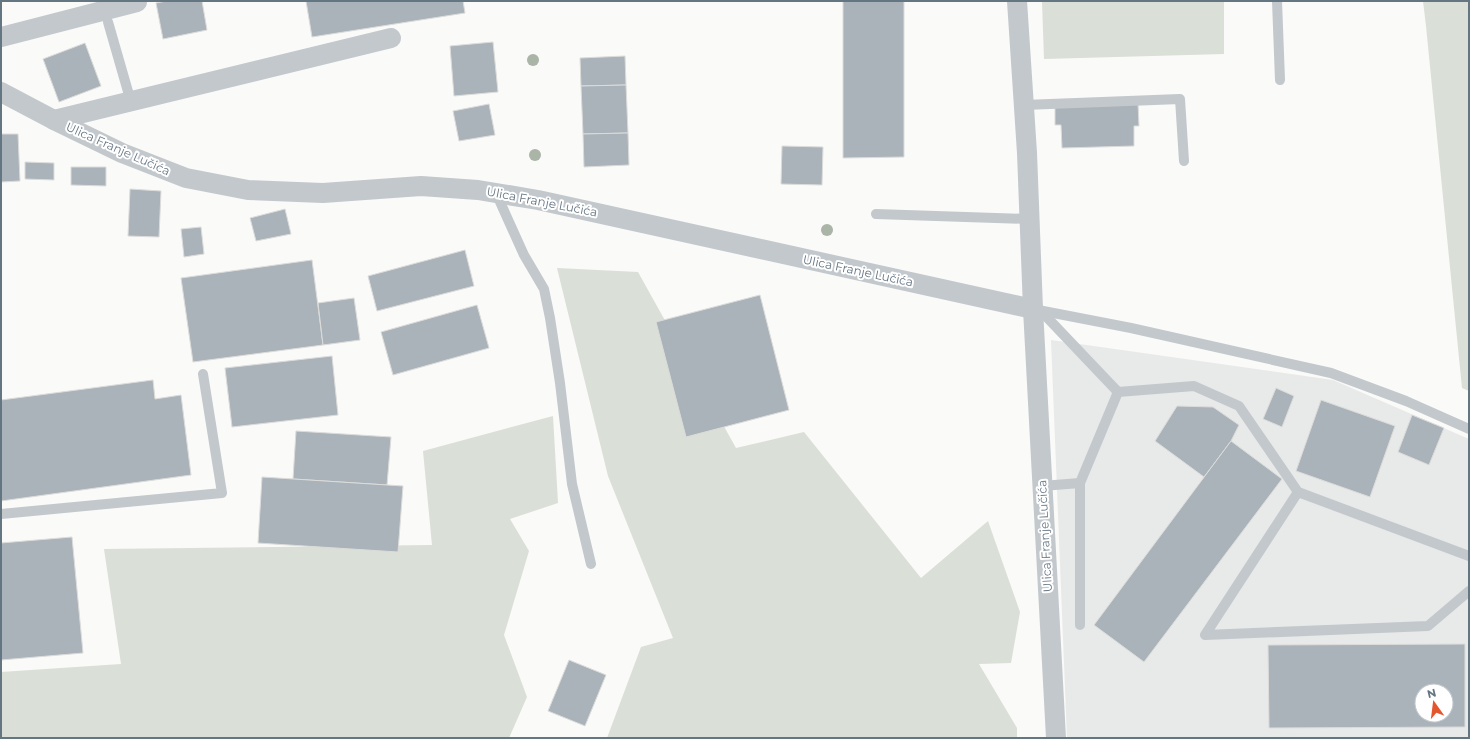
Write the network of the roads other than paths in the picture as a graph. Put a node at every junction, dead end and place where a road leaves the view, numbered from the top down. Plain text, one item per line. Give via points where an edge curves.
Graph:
1 (1016, 1) edge
2 (1277, 1) edge
3 (137, 2) edge
4 (108, 22) dead end
5 (1, 37) edge
6 (391, 38) dead end
7 (1280, 80) dead end
8 (1, 92) edge
9 (131, 102) junction
10 (1024, 105) junction
11 (54, 120) junction
12 (1184, 161) dead end
13 (496, 193) junction
14 (876, 214) dead end
15 (1029, 219) junction
16 (1036, 310) junction
17 (203, 374) dead end
18 (1118, 392) junction
19 (1469, 429) edge
20 (1080, 483) junction
21 (1042, 486) junction
22 (1298, 492) junction
23 (1, 514) edge
24 (1469, 556) edge
25 (591, 564) dead end
26 (1469, 591) edge
27 (1080, 625) dead end
28 (1056, 738) edge

1 - 10 street, Ulica Franje Lučića
2 - 7 lane
3 - 5 street
4 - 9 lane
6 - 9 street, Ulica Franje Lučića
8 - 11 street, Ulica Franje Lučića
9 - 11 street, Ulica Franje Lučića
10 - 12 lane via 1180,99
10 - 15 street, Ulica Franje Lučića
11 - 13 street, Ulica Franje Lučića via 122,153 186,178 248,190 323,193 421,186
13 - 16 street, Ulica Franje Lučića via 538,200
13 - 25 lane via 524,255 544,290 560,382 572,484
14 - 15 lane
15 - 16 street, Ulica Franje Lučića
16 - 18 lane
16 - 19 lane via 1131,328 1330,373 1406,401
16 - 21 street, Ulica Franje Lučića
17 - 23 lane via 222,493
18 - 20 lane
18 - 22 lane via 1194,386 1239,406
20 - 21 lane
20 - 27 lane
21 - 28 street, Ulica Franje Lučića
22 - 24 lane
22 - 26 lane via 1205,635 1428,626

